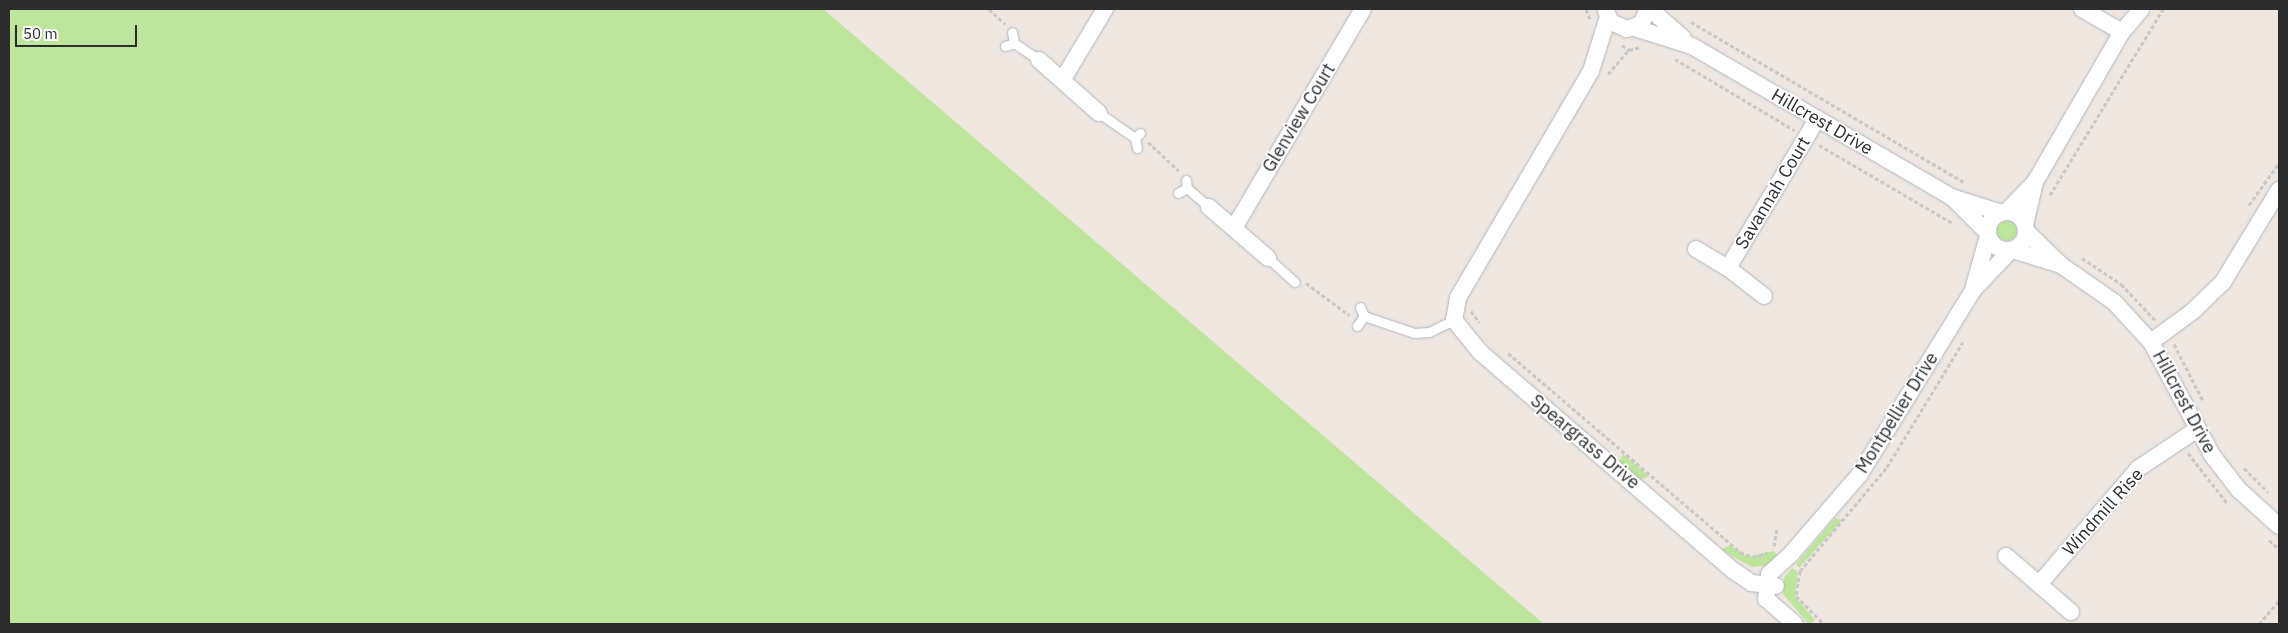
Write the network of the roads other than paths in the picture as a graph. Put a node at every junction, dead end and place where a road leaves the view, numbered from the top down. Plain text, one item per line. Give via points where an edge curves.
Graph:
1 (1105, 9) edge
2 (1363, 9) edge
3 (1649, 9) edge
4 (2082, 9) edge
5 (2141, 9) edge
6 (1607, 13) edge
7 (1631, 28) junction
8 (1012, 32) road end
9 (2122, 32) junction
10 (1692, 46) junction
11 (1038, 60) joint
12 (1591, 71) junction
13 (1063, 79) junction
14 (1099, 113) joint
15 (1817, 119) junction
16 (1137, 148) dead end
17 (2035, 182) junction
18 (2279, 190) edge
19 (1178, 193) dead end
20 (1951, 197) junction
21 (1209, 207) joint
22 (2004, 212) junction
23 (1234, 228) junction
24 (2026, 228) junction
25 (1988, 234) junction
26 (1696, 249) dead end
27 (2012, 250) junction
28 (1268, 258) joint
29 (2061, 264) junction
30 (1728, 268) junction
31 (1296, 284) road end
32 (1974, 288) junction
33 (1764, 296) dead end
34 (1360, 307) dead end
35 (1454, 320) junction
36 (2151, 342) junction
37 (2189, 434) junction
38 (2279, 526) edge
39 (2006, 556) dead end
40 (2040, 583) junction
41 (1769, 584) junction
42 (2071, 612) dead end
43 (1795, 624) edge
44 (1799, 624) edge

1 - 13 street
2 - 23 street, Glenview Court
3 - 7 street
3 - 10 street, Hillcrest Drive
4 - 9 street
5 - 9 street
6 - 7 street, Hillcrest Drive
6 - 12 street
7 - 10 street, Hillcrest Drive
7 - 12 street
8 - 11 lane via 1010,44
9 - 17 street
10 - 15 street, Hillcrest Drive
11 - 13 street
12 - 35 street via 1458,298
13 - 14 street
14 - 16 lane via 1137,135
15 - 20 street, Hillcrest Drive
15 - 30 street, Savannah Court
17 - 22 street
17 - 24 street
18 - 36 street via 2223,282 2194,311
19 - 21 lane via 1186,184
20 - 22 street, Hillcrest Drive
20 - 25 street, Hillcrest Drive
21 - 23 street
22 - 24 street via 2018,215
22 - 25 street via 1992,220
23 - 28 street
24 - 27 street via 2023,242
24 - 29 street, Hillcrest Drive
25 - 27 street via 1994,246
25 - 32 street, Montpellier Drive
26 - 30 street, Savannah Court
27 - 29 street, Hillcrest Drive
27 - 32 street, Montpellier Drive
28 - 31 lane
29 - 36 street, Hillcrest Drive via 2114,302
30 - 33 street, Savannah Court
32 - 41 street, Montpellier Drive via 1877,451
34 - 35 lane via 1361,322 1421,333
35 - 41 street, Speargrass Drive via 1466,340 1722,559
36 - 37 street, Hillcrest Drive via 2169,370
37 - 38 street, Hillcrest Drive via 2233,483
37 - 40 street, Windmill Rise via 2139,468
39 - 40 street
40 - 42 street
41 - 43 street via 1770,606
41 - 44 street

